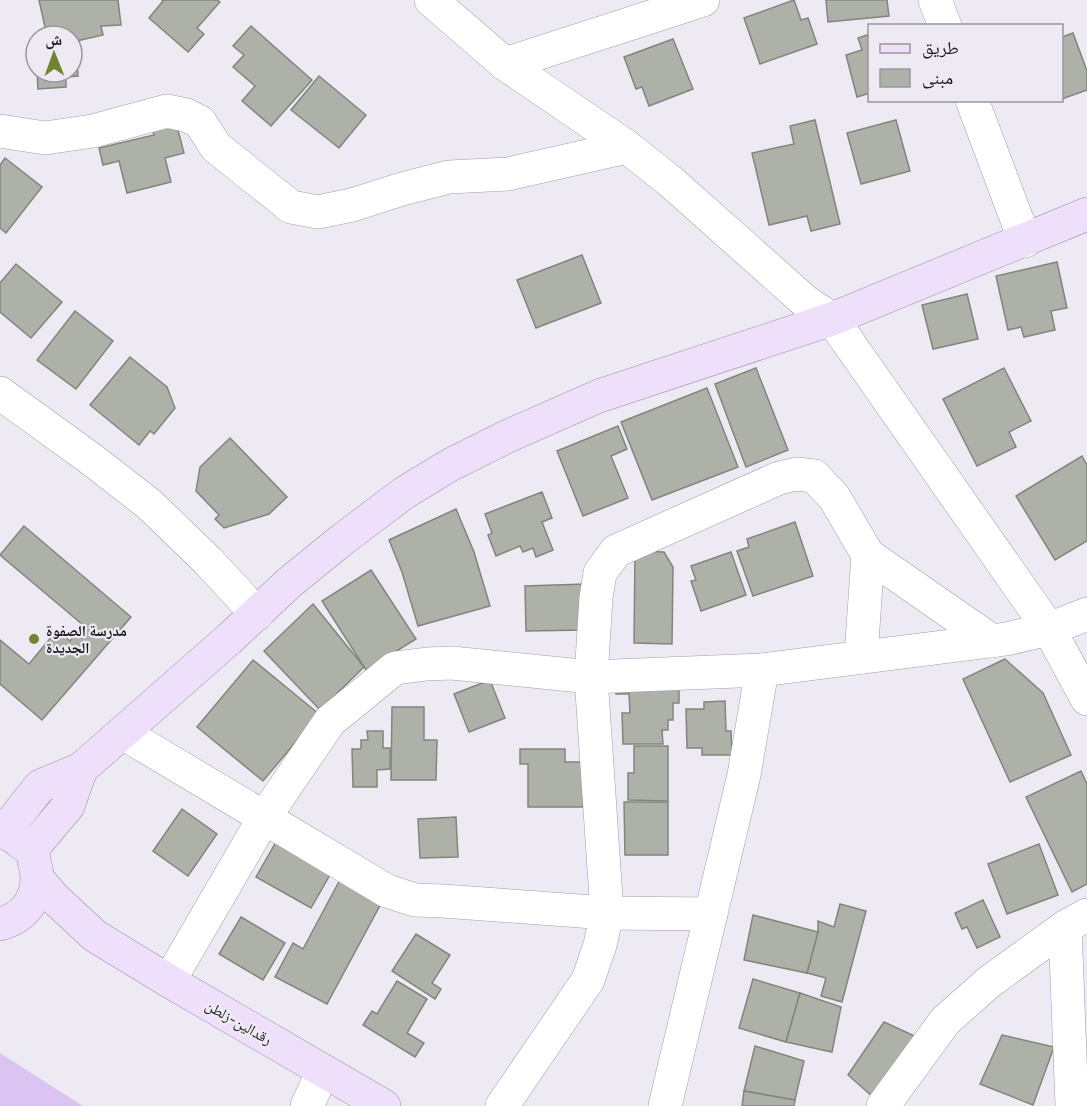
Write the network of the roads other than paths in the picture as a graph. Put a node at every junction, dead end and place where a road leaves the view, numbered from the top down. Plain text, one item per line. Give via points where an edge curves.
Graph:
1 (431, 0) edge
2 (703, 0) edge
3 (935, 0) edge
4 (944, 24) edge
5 (505, 64) junction
6 (973, 102) edge
7 (0, 131) edge
8 (627, 147) junction
9 (1087, 214) edge
10 (1025, 241) junction
11 (832, 319) junction
12 (0, 393) edge
13 (868, 555) junction
14 (257, 614) junction
15 (1087, 614) edge
16 (1049, 629) junction
17 (992, 641) junction
18 (861, 657) junction
19 (762, 670) junction
20 (591, 677) junction
21 (1087, 699) edge
22 (123, 733) junction
23 (81, 769) junction
24 (264, 818) junction
25 (2, 832) edge
26 (34, 864) junction
27 (607, 913) junction
28 (711, 914) junction
29 (10, 919) edge
30 (1076, 921) edge
31 (96, 936) junction
32 (169, 981) junction
33 (1078, 1038) edge
34 (323, 1071) junction
35 (306, 1106) edge
36 (384, 1106) edge
37 (502, 1106) edge
38 (665, 1106) edge
39 (883, 1106) edge
40 (1072, 1106) edge

1 - 5 street
2 - 5 street
3 - 4 street
5 - 8 street
6 - 10 street
7 - 8 street via 45,138 93,131 166,111 186,115 200,123 216,147 291,207 318,212 449,177 508,174
8 - 11 street via 806,302
9 - 10 main road
10 - 11 main road
11 - 14 main road via 599,396 450,465 343,539
11 - 16 street
12 - 14 street via 149,504
13 - 17 street
13 - 18 street
13 - 20 street via 834,497 813,476 779,478 616,551 600,573
14 - 22 main road
15 - 16 street
16 - 17 street
16 - 21 street
17 - 18 street
18 - 19 street
19 - 20 street
19 - 28 street via 744,775
20 - 24 street via 452,663 395,668 330,721
20 - 27 street
22 - 23 main road
22 - 24 street
23 - 25 main road via 40,786
23 - 26 main road via 68,806
24 - 27 street via 387,891 415,900
24 - 32 street
25 - 26 main road, رقدالين-زلطن via 18,840
26 - 29 main road via 33,899
26 - 31 main road, رقدالين-زلطن via 53,897
27 - 28 street
27 - 37 street via 588,980
28 - 38 street
29 - 31 main road, رقدالين-زلطن
30 - 33 street
30 - 39 street via 989,982 945,1021
31 - 32 main road, رقدالين-زلطن
32 - 34 main road, رقدالين-زلطن
33 - 40 street
34 - 35 street
34 - 36 main road, رقدالين-زلطن

